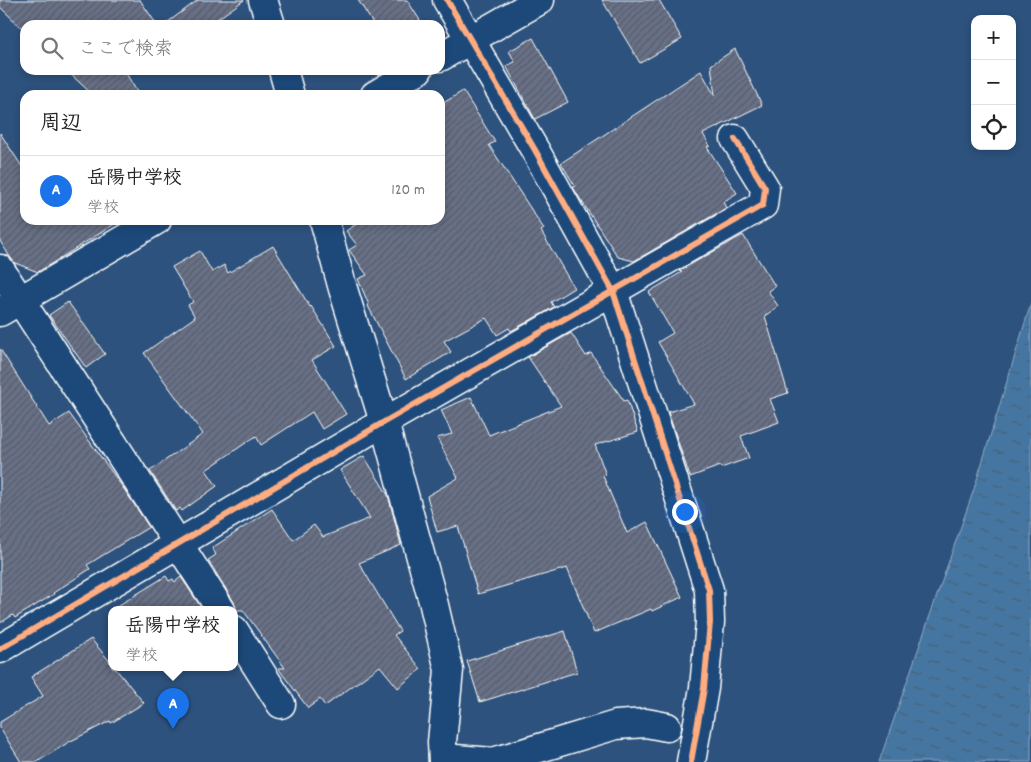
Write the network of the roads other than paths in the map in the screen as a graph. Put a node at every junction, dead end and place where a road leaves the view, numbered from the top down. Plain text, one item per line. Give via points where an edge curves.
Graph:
1 (263, 0) edge
2 (447, 0) edge
3 (540, 0) edge
4 (269, 20) edge
5 (470, 40) junction
6 (445, 54) edge
7 (285, 75) edge
8 (409, 75) edge
9 (289, 90) edge
10 (384, 90) edge
11 (735, 140) dead end
12 (148, 225) edge
13 (325, 225) edge
14 (0, 269) edge
15 (613, 290) junction
16 (10, 306) edge
17 (384, 422) junction
18 (179, 544) junction
19 (218, 606) edge
20 (238, 636) edge
21 (0, 650) edge
22 (281, 704) dead end
23 (667, 727) dead end
24 (442, 760) edge
25 (691, 762) edge

1 - 4 street
2 - 5 street
3 - 5 street
5 - 6 street
5 - 15 street
7 - 9 street
8 - 10 street
11 - 15 street via 765,188 763,205
12 - 16 street
13 - 17 street
14 - 16 street
15 - 17 street
15 - 25 street via 710,590 704,688
16 - 18 street
17 - 18 street
17 - 24 street via 449,670
18 - 19 street
18 - 21 street
20 - 22 street
23 - 24 street via 646,723 616,725 493,762

